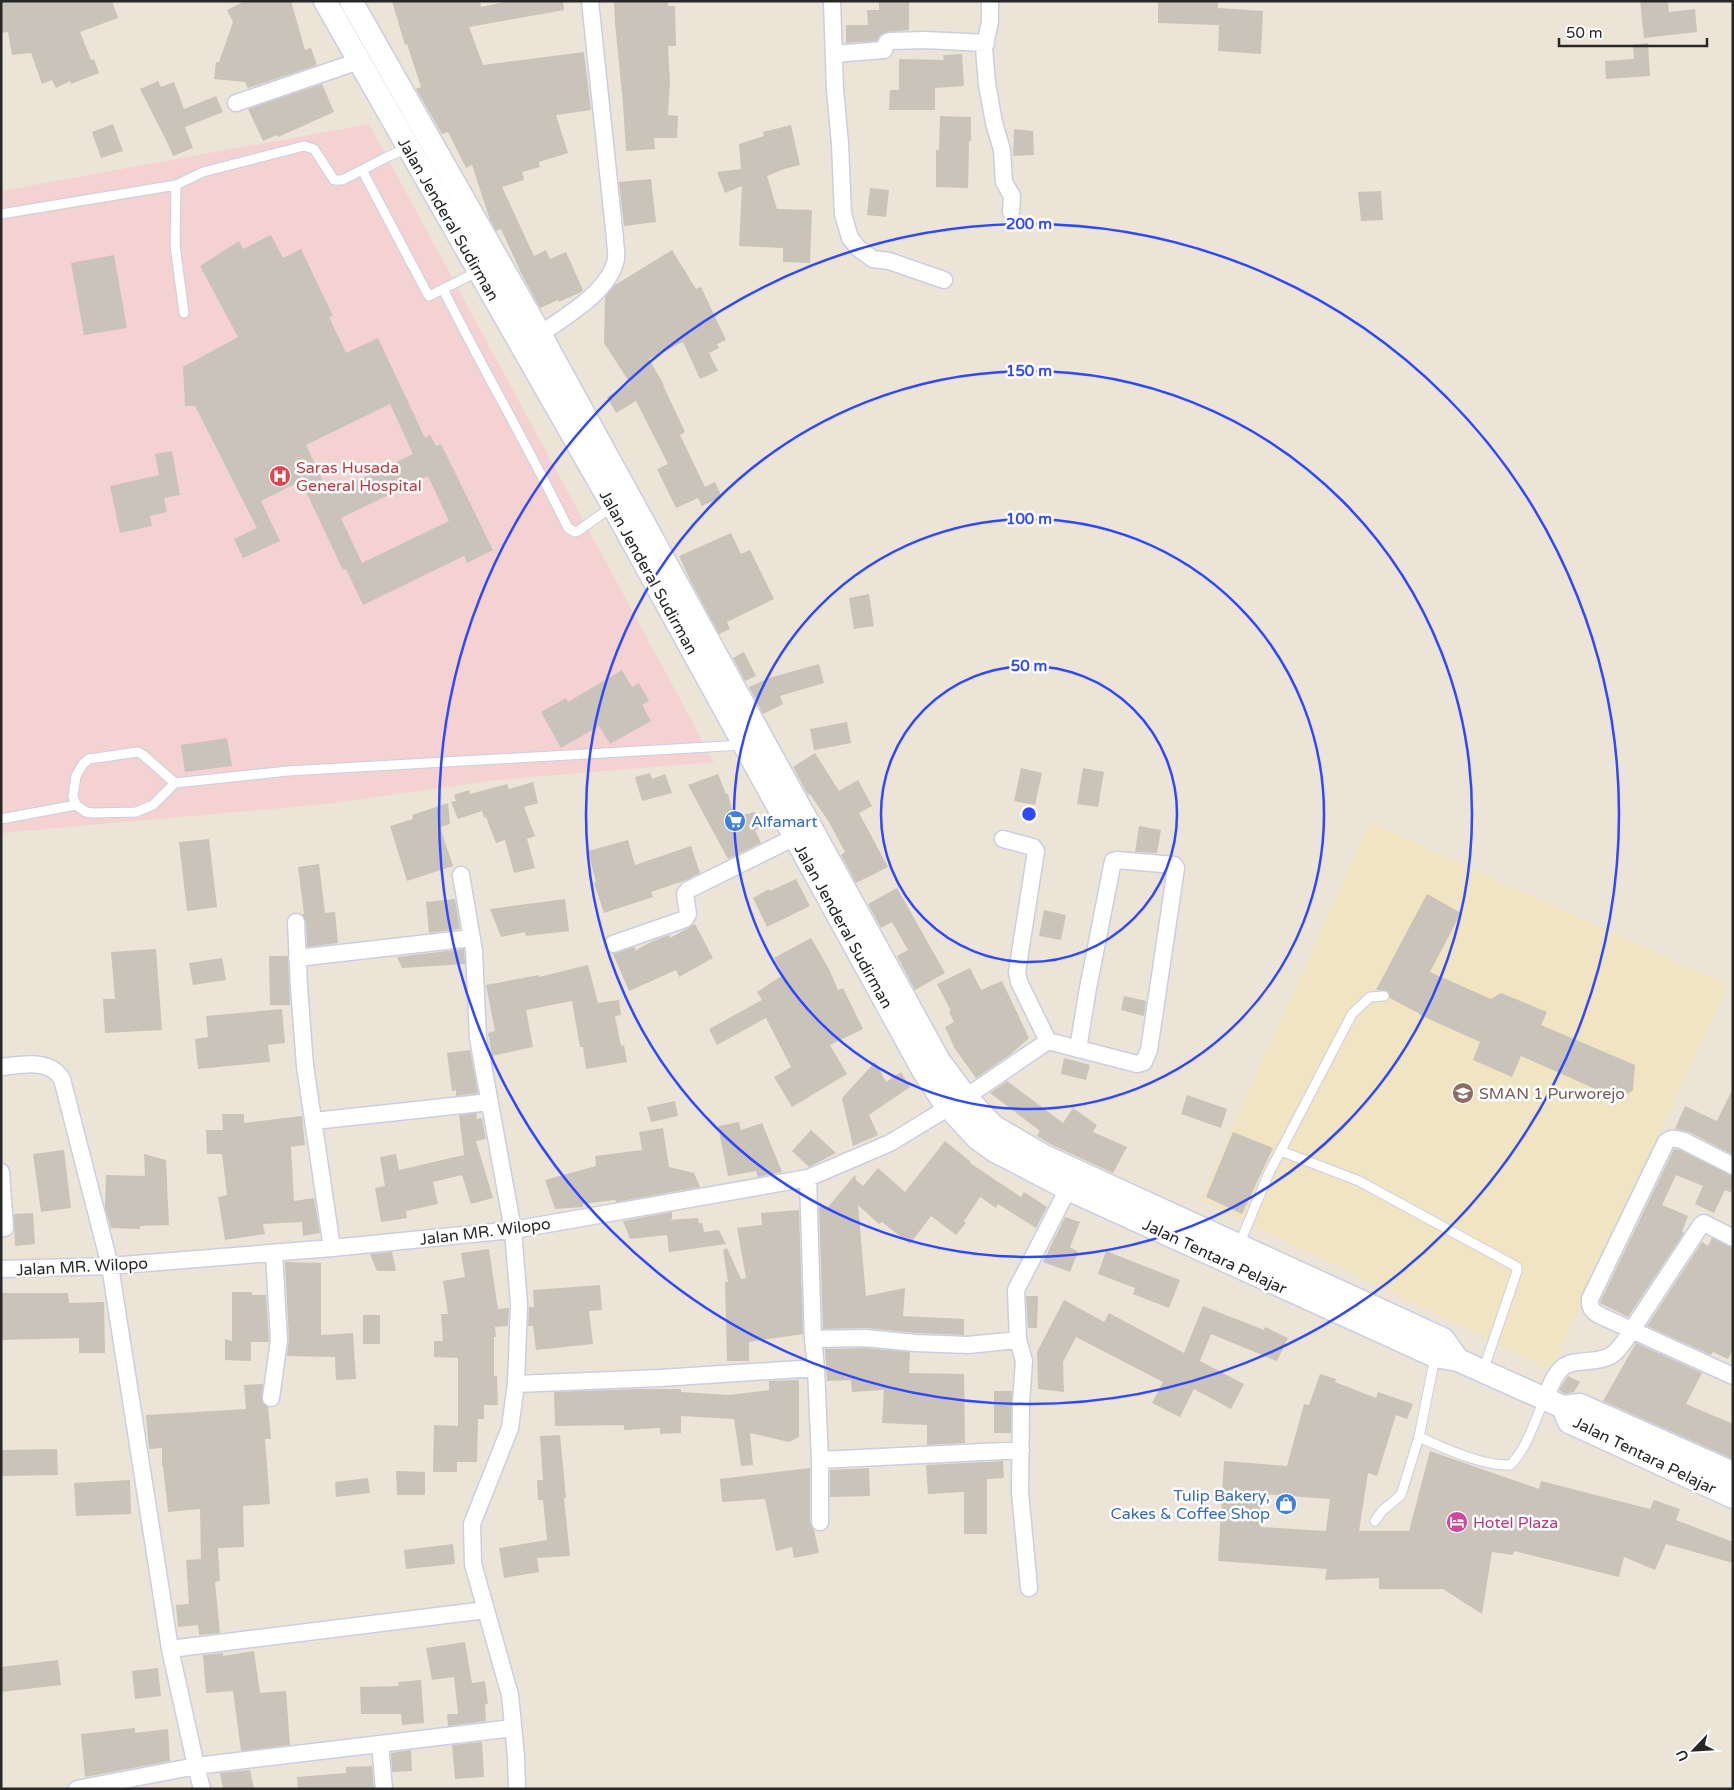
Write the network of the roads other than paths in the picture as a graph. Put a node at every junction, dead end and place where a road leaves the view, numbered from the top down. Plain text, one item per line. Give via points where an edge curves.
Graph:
1 (325, 1) edge
2 (352, 1) edge
3 (590, 1) edge
4 (832, 1) edge
5 (990, 1) edge
6 (986, 43) junction
7 (834, 54) junction
8 (358, 61) junction
9 (236, 103) dead end
10 (429, 138) junction
11 (409, 148) junction
12 (362, 170) junction
13 (176, 185) junction
14 (1011, 212) dead end
15 (1, 214) edge
16 (499, 261) junction
17 (479, 271) junction
18 (944, 280) dead end
19 (443, 289) junction
20 (184, 313) dead end
21 (540, 334) junction
22 (620, 502) junction
23 (752, 741) junction
24 (175, 783) junction
25 (76, 805) junction
26 (1, 819) edge
27 (796, 837) junction
28 (1003, 839) dead end
29 (462, 875) dead end
30 (296, 922) dead end
31 (472, 938) junction
32 (613, 944) dead end
33 (297, 958) junction
34 (1384, 996) dead end
35 (1048, 1041) junction
36 (1078, 1049) junction
37 (1, 1067) edge
38 (490, 1102) junction
39 (957, 1102) junction
40 (314, 1121) junction
41 (985, 1132) junction
42 (1281, 1151) junction
43 (1733, 1166) edge
44 (1, 1172) edge
45 (808, 1178) junction
46 (1068, 1189) junction
47 (5, 1228) dead end
48 (513, 1230) junction
49 (1733, 1238) edge
50 (1238, 1245) junction
51 (332, 1248) junction
52 (274, 1253) junction
53 (110, 1266) junction
54 (1, 1270) edge
55 (1632, 1330) junction
56 (813, 1339) junction
57 (1018, 1340) junction
58 (1435, 1356) junction
59 (1458, 1360) junction
60 (816, 1368) junction
61 (1482, 1371) junction
62 (1733, 1376) edge
63 (516, 1384) junction
64 (271, 1398) dead end
65 (1554, 1403) junction
66 (1419, 1438) junction
67 (1021, 1450) junction
68 (820, 1460) junction
69 (1733, 1473) edge
70 (1733, 1497) edge
71 (820, 1522) dead end
72 (1375, 1522) dead end
73 (1029, 1588) dead end
74 (486, 1610) junction
75 (170, 1649) junction
76 (513, 1728) junction
77 (380, 1744) junction
78 (196, 1766) junction
79 (77, 1789) edge
80 (202, 1789) edge
81 (384, 1789) edge
82 (517, 1789) edge

1 - 8 main road, Jalan Jenderal Sudirman
2 - 10 main road, Jalan Jenderal Sudirman
3 - 21 street via 616,259 590,298
4 - 7 street
5 - 6 street
6 - 7 street via 890,41 884,50
6 - 14 street via 987,84 1002,150 1004,182 1012,196
7 - 18 street via 843,214 850,238 873,259 889,261
8 - 9 street
8 - 11 main road, Jalan Jenderal Sudirman
10 - 11 street
10 - 16 main road, Jalan Jenderal Sudirman
11 - 12 lane
11 - 17 main road, Jalan Jenderal Sudirman
12 - 13 lane via 342,180 334,180 314,149 304,146 203,172
12 - 19 lane via 427,294
13 - 15 lane
13 - 20 lane via 175,245
16 - 17 street
16 - 21 main road, Jalan Jenderal Sudirman
17 - 19 lane
17 - 22 main road, Jalan Jenderal Sudirman
19 - 22 lane via 568,528 578,531
21 - 22 main road, Jalan Jenderal Sudirman
22 - 23 main road, Jalan Jenderal Sudirman
23 - 24 lane via 288,771
23 - 27 main road, Jalan Jenderal Sudirman
23 - 39 main road, Jalan Jenderal Sudirman via 939,1061
24 - 25 lane via 153,805 136,812 93,813
24 - 25 lane via 138,752 89,760 76,776 73,796
25 - 26 lane
27 - 32 street via 688,890 685,894 688,914 685,919
27 - 39 main road, Jalan Jenderal Sudirman via 924,1072 943,1101
28 - 35 street via 1034,846 1036,851 1017,972
29 - 31 street
30 - 33 street
31 - 33 street
31 - 38 street via 478,1038
33 - 40 street via 305,1066
34 - 42 lane via 1370,997 1352,1014
35 - 36 street
35 - 39 street, Jalan MR. Wilopo
36 - 36 street via 1113,862 1174,865 1149,1050 1145,1059 1137,1064
37 - 53 street via 45,1065 54,1068 62,1079
38 - 40 street
38 - 48 street
39 - 41 main road, Jalan Jenderal Sudirman
39 - 45 street, Jalan MR. Wilopo via 890,1143
40 - 51 street
41 - 46 main road, Jalan Tentara Pelajar via 995,1150
41 - 50 main road, Jalan Tentara Pelajar
42 - 50 lane
42 - 61 lane via 1359,1181 1517,1267
43 - 55 street via 1676,1138 1664,1144 1590,1299 1596,1313
44 - 47 street
45 - 48 street, Jalan MR. Wilopo
45 - 56 street
46 - 57 street via 1016,1290
46 - 58 main road, Jalan Tentara Pelajar
48 - 51 street, Jalan MR. Wilopo
48 - 63 street via 519,1304
49 - 55 street via 1709,1225 1701,1225
50 - 59 main road, Jalan Tentara Pelajar via 1443,1339
51 - 52 street, Jalan MR. Wilopo
52 - 53 street, Jalan MR. Wilopo
52 - 64 street via 279,1340
53 - 54 street, Jalan MR. Wilopo
53 - 75 street
55 - 62 street
55 - 65 street via 1609,1357 1564,1366 1556,1375
56 - 57 street via 865,1338 968,1345
56 - 60 street
57 - 67 street via 1024,1361
58 - 59 main road, Jalan Tentara Pelajar
58 - 66 lane
59 - 61 main road, Jalan Tentara Pelajar
60 - 63 street
60 - 68 street
61 - 65 main road, Jalan Tentara Pelajar
63 - 74 street via 510,1428 472,1524 473,1564
65 - 66 lane via 1510,1465 1464,1455
65 - 69 main road, Jalan Tentara Pelajar via 1580,1405
65 - 70 main road, Jalan Tentara Pelajar via 1570,1422
66 - 72 lane via 1401,1495 1382,1511
67 - 68 street
67 - 73 street via 1020,1492
68 - 71 street
74 - 75 street
74 - 76 street via 510,1695
75 - 78 street
76 - 77 street
76 - 82 street
77 - 78 street
77 - 81 street
78 - 79 street
78 - 80 street

